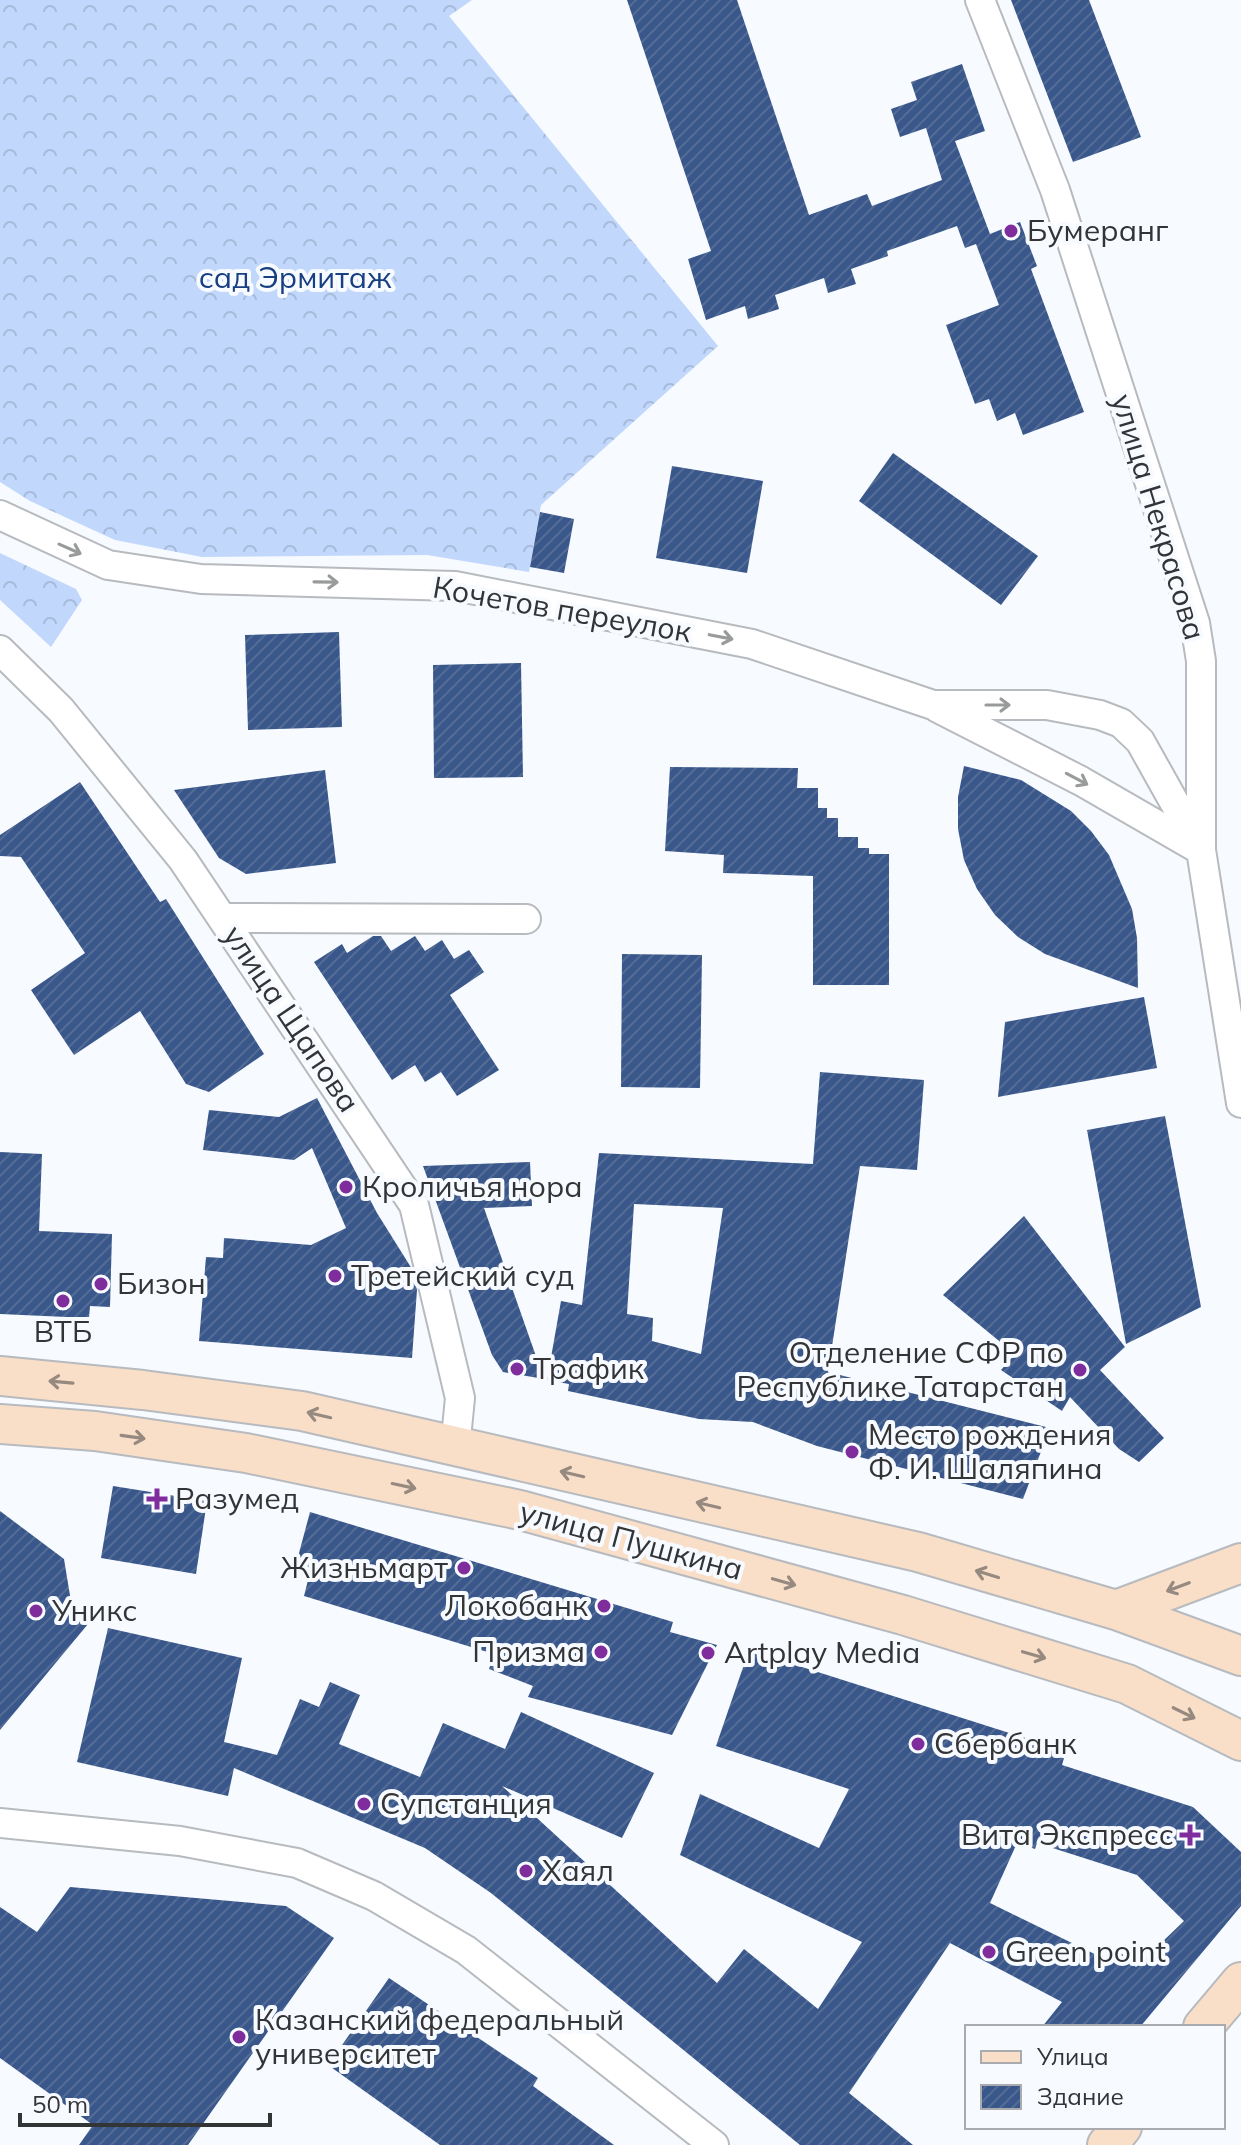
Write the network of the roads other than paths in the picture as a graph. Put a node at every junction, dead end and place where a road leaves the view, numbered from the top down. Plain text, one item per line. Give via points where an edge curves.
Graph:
1 (980, 0) edge
2 (0, 515) edge
3 (0, 650) edge
4 (933, 705) junction
5 (1201, 850) junction
6 (223, 918) junction
7 (526, 919) dead end
8 (1241, 1103) edge
9 (0, 1376) edge
10 (0, 1424) edge
11 (455, 1448) junction
12 (1241, 1563) edge
13 (1116, 1610) junction
14 (1241, 1656) edge
15 (1241, 1741) edge
16 (0, 1823) edge
17 (1241, 1982) edge
18 (1205, 2025) edge
19 (1120, 2129) edge
20 (714, 2145) edge
21 (1107, 2145) edge

1 - 5 street, улица Некрасова via 1055,190 1195,623 1201,661
2 -> 4 street, Кочетов переулок via 108,565 201,579 455,586 752,644
3 - 6 street, улица Щапова via 61,710 183,860
4 -> 5 street, Кочетов переулок
4 -> 5 street, Кочетов переулок via 1047,705 1121,723 1155,764
5 - 8 street, улица Некрасова
6 - 7 street
6 - 11 street, улица Щапова via 414,1205 460,1398
11 -> 9 main road, улица Пушкина via 302,1411
10 -> 15 main road, улица Пушкина via 95,1431 246,1453 520,1510 875,1607 1127,1684
13 -> 11 main road, улица Пушкина via 918,1552
12 -> 13 main road
13 - 14 main road, улица Пушкина
16 - 20 street via 180,1841 297,1863 374,1896 466,1950
17 - 18 main road
19 - 21 main road

